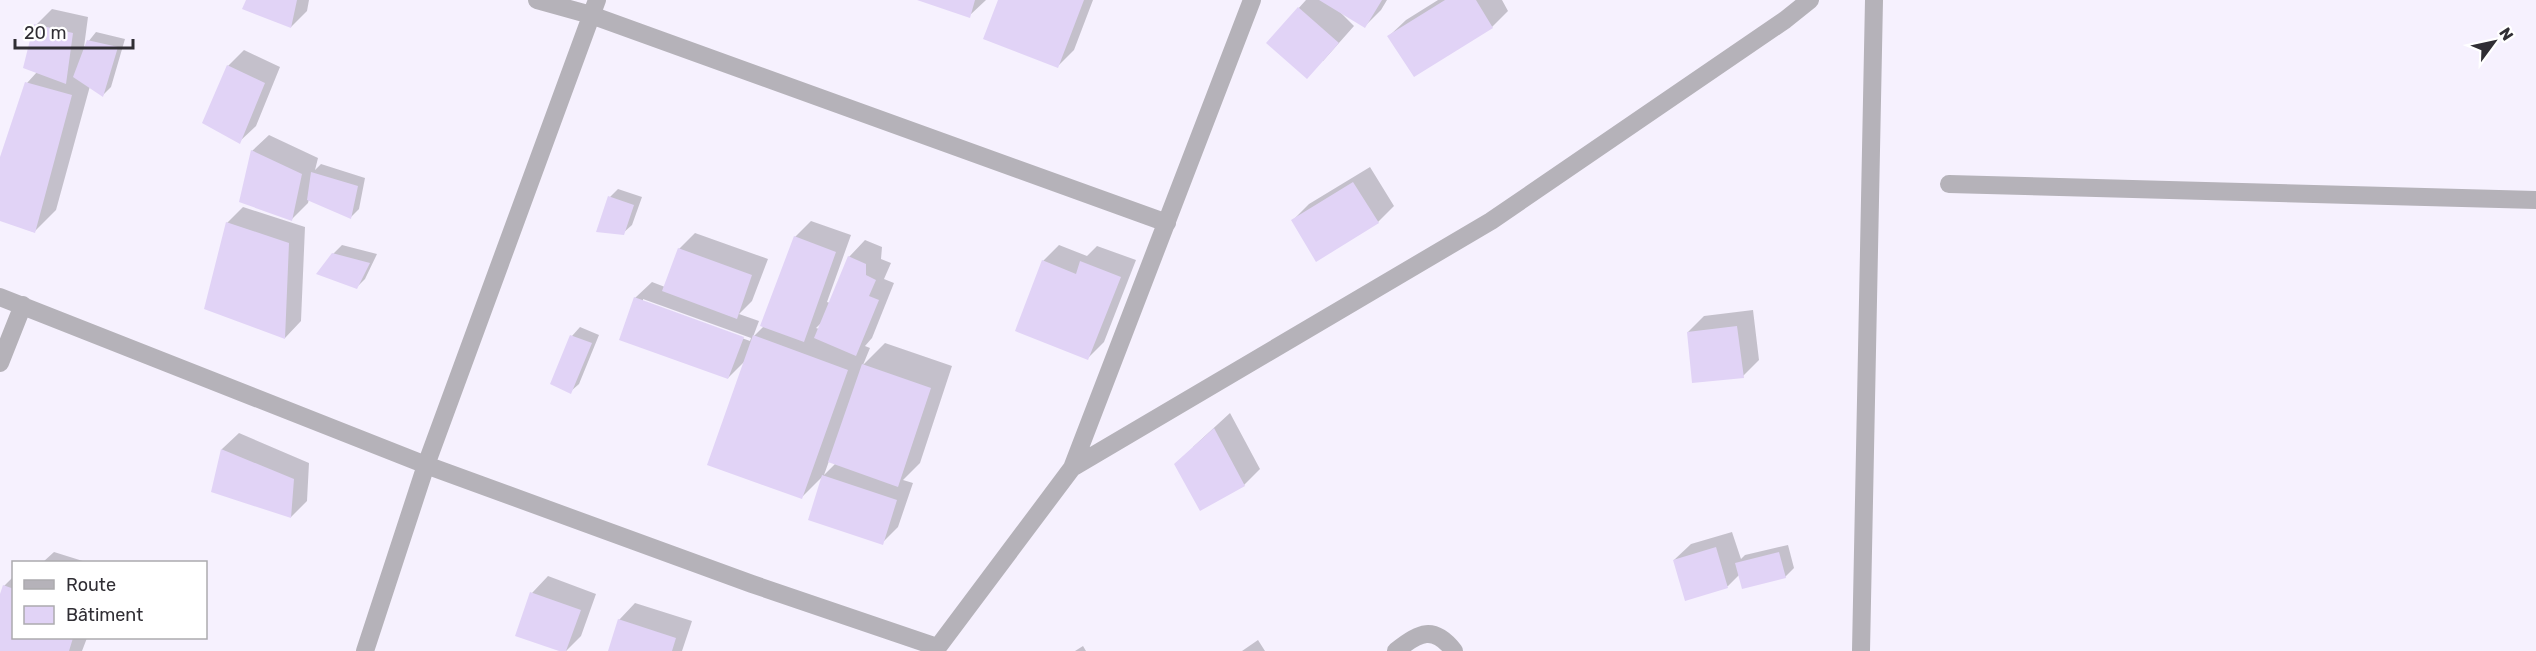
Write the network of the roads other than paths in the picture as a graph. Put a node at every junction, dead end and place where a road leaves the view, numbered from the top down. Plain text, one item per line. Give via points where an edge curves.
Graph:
1 (537, 0) edge
2 (1252, 0) edge
3 (1810, 0) edge
4 (1874, 0) edge
5 (594, 8) edge
6 (1949, 184) dead end
7 (2536, 200) edge
8 (1167, 223) junction
9 (0, 297) edge
10 (23, 305) junction
11 (0, 363) edge
12 (426, 465) junction
13 (1072, 468) junction
14 (936, 649) edge
15 (365, 651) edge
16 (1396, 651) edge
17 (1454, 651) edge
18 (1861, 651) edge

1 - 5 street
2 - 8 street
3 - 13 street via 1491,221
4 - 18 street
5 - 8 street
5 - 12 street
6 - 7 street
8 - 13 street
9 - 10 street
10 - 11 street
10 - 12 street
12 - 14 street
12 - 15 street
13 - 14 street
16 - 17 street via 1427,633 1444,637

